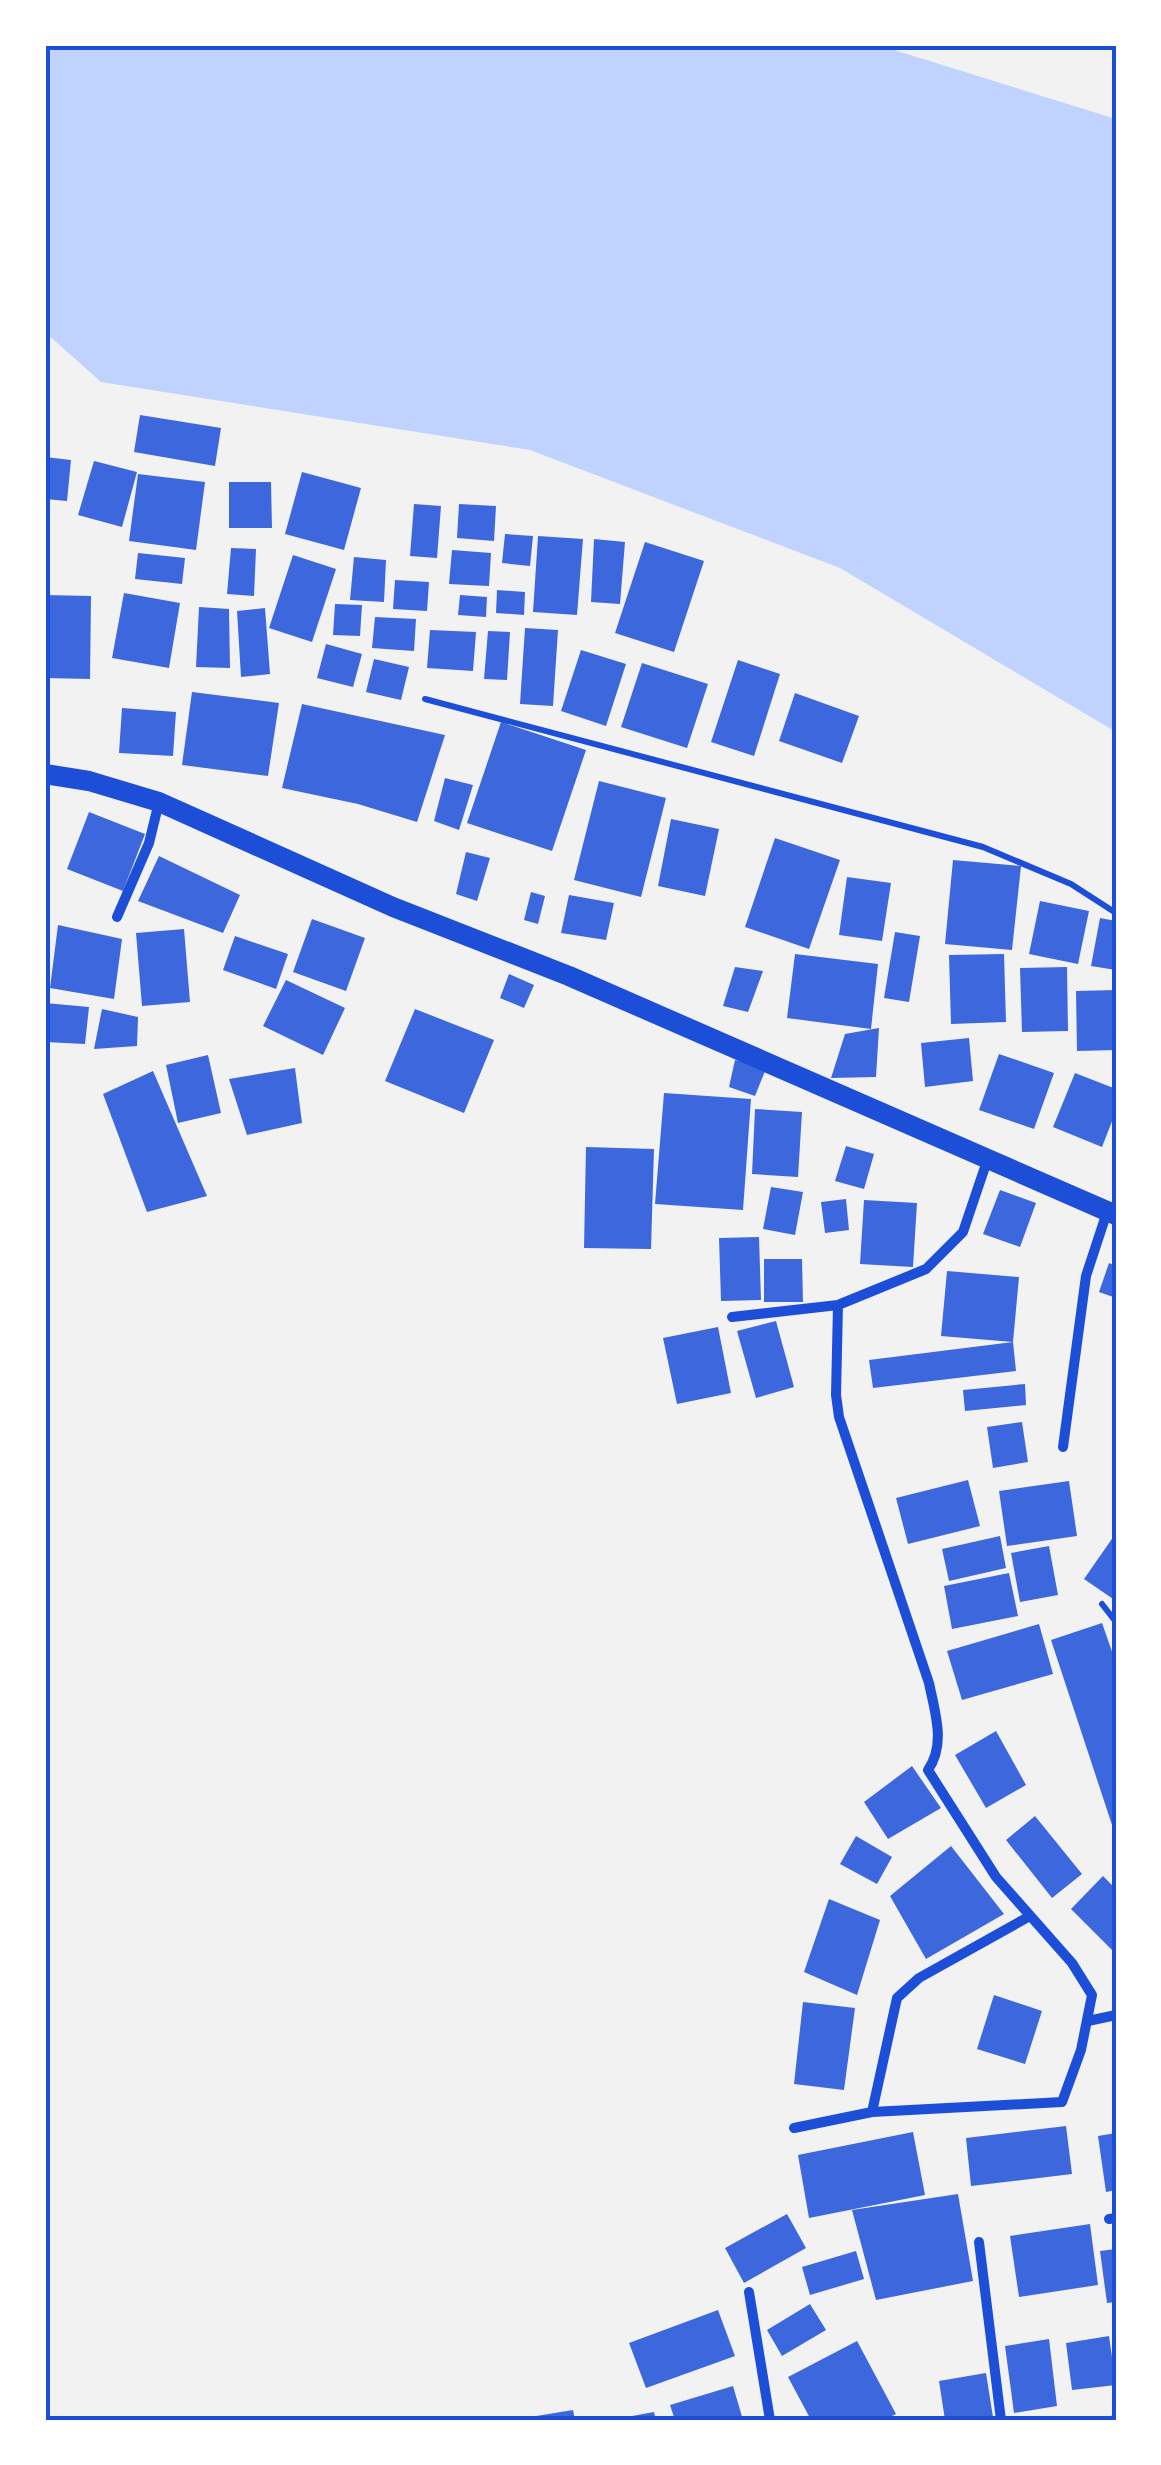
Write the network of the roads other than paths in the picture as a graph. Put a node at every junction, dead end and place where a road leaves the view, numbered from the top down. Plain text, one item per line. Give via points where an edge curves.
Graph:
1 (45, 774) edge
2 (157, 812) junction
3 (117, 917) dead end
4 (988, 1158) junction
5 (1112, 1213) edge
6 (838, 1305) junction
7 (732, 1317) dead end
8 (1064, 1446) dead end
9 (1030, 1916) junction
10 (1116, 2015) edge
11 (1088, 2021) junction
12 (872, 2112) junction
13 (794, 2128) dead end
14 (979, 2242) dead end
15 (748, 2292) dead end
16 (770, 2420) edge
17 (1001, 2420) edge

1 - 2 main road via 90,781
2 - 3 street
2 - 4 main road via 586,983
4 - 5 main road
4 - 6 street via 964,1232 950,1248 926,1269
5 - 8 street via 1086,1276
6 - 7 street
6 - 9 street via 839,1418 929,1683 938,1755 928,1770 996,1877
9 - 11 street via 1092,1995
9 - 12 street via 897,1998
10 - 11 street
11 - 12 street via 1062,2102
12 - 13 street
14 - 17 street
15 - 16 street

